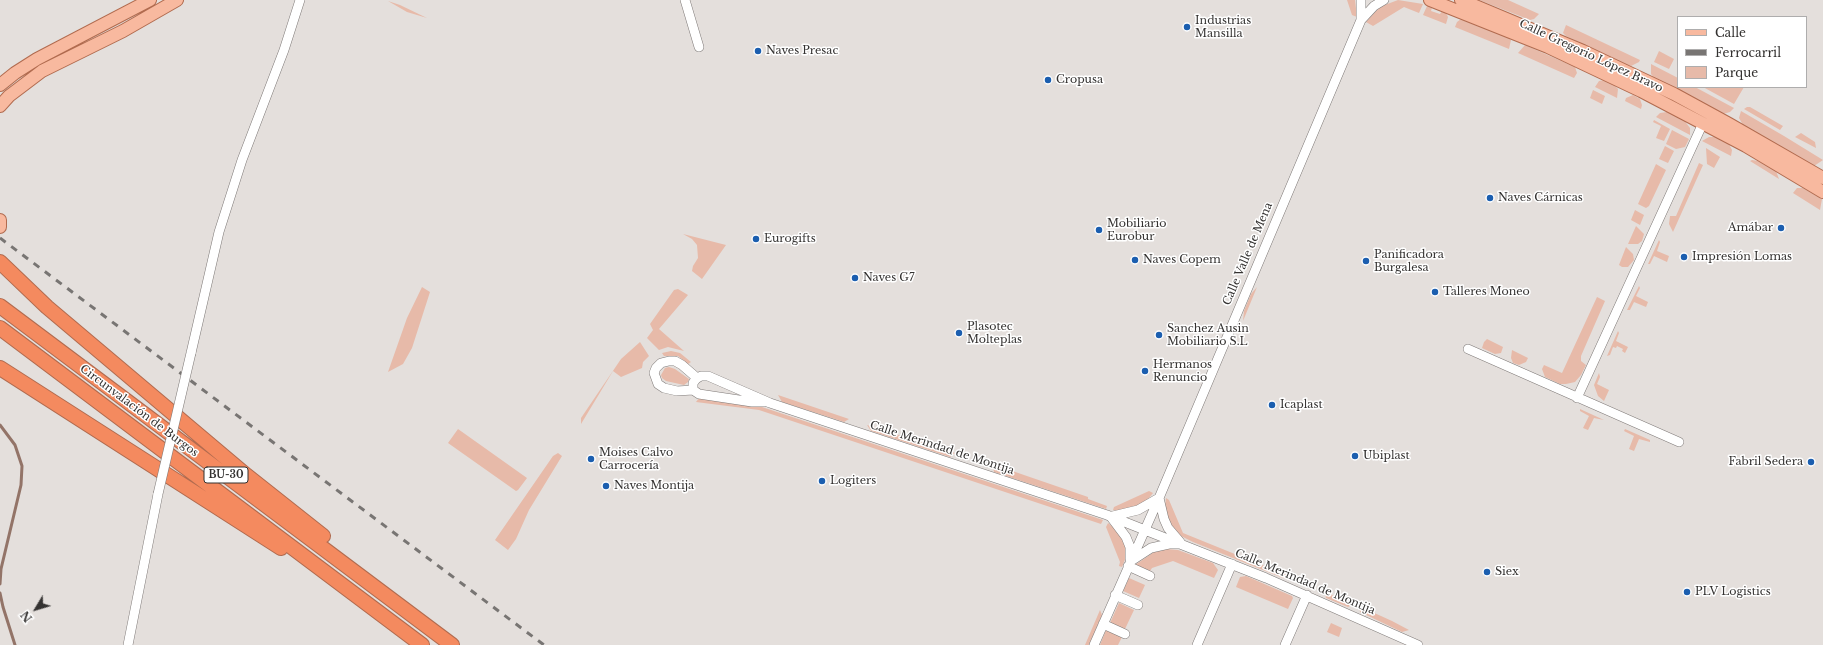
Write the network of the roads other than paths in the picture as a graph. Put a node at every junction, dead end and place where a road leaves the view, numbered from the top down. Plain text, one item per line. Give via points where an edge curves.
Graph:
1 (150, 0) edge
2 (177, 0) edge
3 (300, 0) edge
4 (685, 0) edge
5 (1361, 0) edge
6 (1384, 0) edge
7 (1430, 0) edge
8 (1461, 0) edge
9 (1361, 20) junction
10 (699, 47) dead end
11 (0, 85) edge
12 (0, 106) edge
13 (1703, 123) junction
14 (1823, 178) edge
15 (1823, 192) edge
16 (0, 220) edge
17 (0, 227) edge
18 (0, 262) edge
19 (0, 306) edge
20 (0, 328) edge
21 (1468, 349) dead end
22 (0, 368) edge
23 (698, 378) junction
24 (693, 390) junction
25 (1577, 398) junction
26 (766, 402) junction
27 (1680, 442) dead end
28 (1159, 498) junction
29 (1110, 516) junction
30 (1145, 529) junction
31 (1182, 544) junction
32 (1129, 564) junction
33 (1232, 564) junction
34 (1150, 576) dead end
35 (1115, 595) junction
36 (1307, 595) junction
37 (393, 599) junction
38 (1138, 605) dead end
39 (374, 608) junction
40 (1103, 624) junction
41 (1125, 634) dead end
42 (128, 645) edge
43 (422, 645) edge
44 (452, 645) edge
45 (1094, 645) edge
46 (1197, 645) edge
47 (1285, 645) edge
48 (1418, 645) edge

1 - 11 main road via 37,58
2 - 12 main road via 124,31 42,72 13,92
3 - 42 street, bridge via 232,189 213,255 158,494
4 - 10 street
5 - 9 street, Calle Valle de Mena
6 - 9 street, Calle Valle de Mena via 1374,6
7 - 13 main road, Calle Gregorio López Bravo via 1548,47
8 - 14 main road, Calle Gregorio López Bravo via 1534,29 1639,77 1709,113
9 - 28 street, Calle Valle de Mena
13 - 15 main road, Calle Gregorio López Bravo
13 - 25 street
16 - 17 main road
18 - 37 highway via 47,307 246,475 349,556
19 - 37 highway, Circunvalación de Burgos / BU-30
20 - 39 highway, Circunvalación de Burgos / BU-30
21 - 25 street
22 - 39 highway
23 - 24 street via 693,383
23 - 24 street, Calle Merindad de Montija via 675,361 661,363 656,368 656,380 664,388 676,391
23 - 26 street, Calle Merindad de Montija via 704,375 715,378
24 - 26 street, Calle Merindad de Montija via 706,395
25 - 27 street
26 - 29 street, Calle Merindad de Montija
28 - 29 street via 1138,510
28 - 30 street, Calle Valle de Mena
28 - 31 street via 1168,528
29 - 30 street, Calle Merindad de Montija
29 - 32 street via 1126,537 1130,547
30 - 31 street, Calle Merindad de Montija
30 - 32 street, Calle Valle de Mena
31 - 32 street, Calle Merindad de Montija via 1151,548
31 - 33 street, Calle Merindad de Montija
32 - 34 street
32 - 35 street, Calle Valle de Mena
33 - 36 street, Calle Merindad de Montija
33 - 46 street
35 - 38 street
35 - 40 street, Calle Valle de Mena
36 - 47 street
36 - 48 street, Calle Merindad de Montija
37 - 44 highway, Circunvalación de Burgos / BU-30
39 - 43 highway, Circunvalación de Burgos / BU-30
40 - 41 street
40 - 45 street, Calle Valle de Mena

